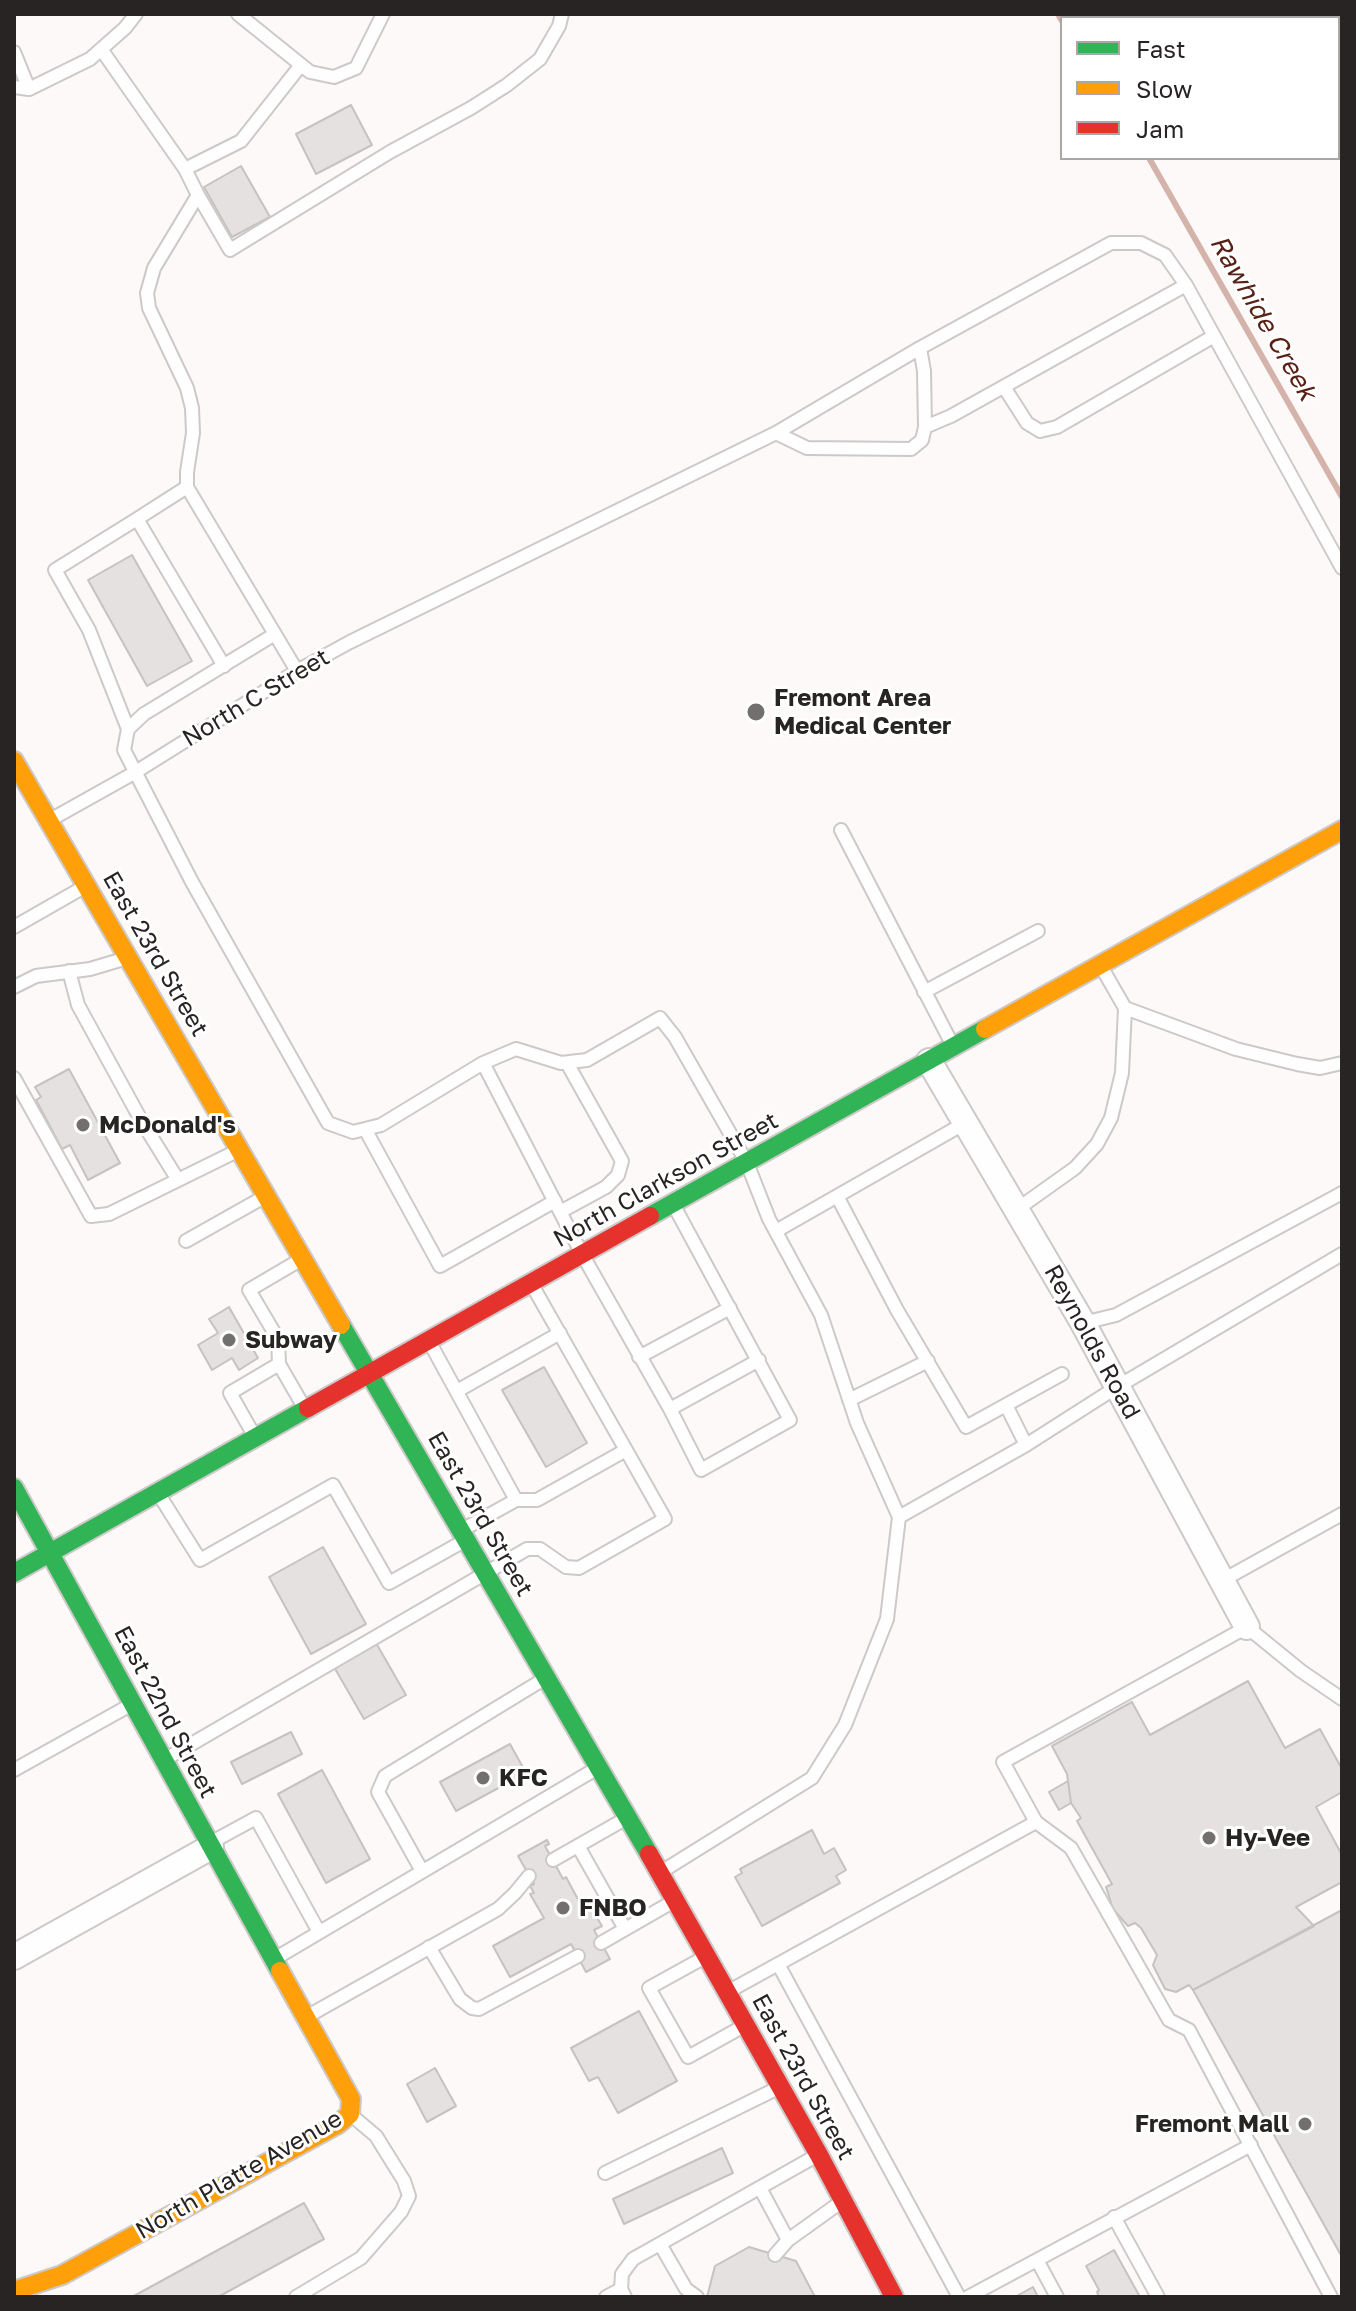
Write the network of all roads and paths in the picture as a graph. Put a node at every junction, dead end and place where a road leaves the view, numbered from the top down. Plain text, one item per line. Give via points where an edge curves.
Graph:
1 (136, 14) edge
2 (238, 14) edge
3 (383, 14) edge
4 (562, 14) edge
5 (101, 49) junction
6 (14, 52) edge
7 (301, 65) junction
8 (14, 87) edge
9 (29, 89) junction
10 (185, 169) junction
11 (198, 195) junction
12 (1186, 285) junction
13 (1214, 336) junction
14 (920, 348) junction
15 (1004, 387) junction
16 (925, 427) junction
17 (776, 433) junction
18 (187, 487) junction
19 (137, 519) junction
20 (1342, 568) edge
21 (275, 634) junction
22 (224, 666) junction
23 (297, 671) junction
24 (128, 729) junction
25 (14, 761) edge
26 (134, 773) junction
27 (21, 789) edge
28 (49, 820) junction
29 (841, 830) dead end
30 (1342, 830) edge
31 (87, 886) junction
32 (14, 927) edge
33 (1038, 931) dead end
34 (130, 957) junction
35 (1100, 965) junction
36 (69, 971) junction
37 (14, 987) edge
38 (924, 992) junction
39 (1125, 1008) junction
40 (953, 1047) junction
41 (929, 1061) junction
42 (483, 1063) junction
43 (567, 1063) junction
44 (1342, 1063) edge
45 (14, 1078) edge
46 (965, 1123) junction
47 (365, 1129) junction
48 (240, 1149) junction
49 (747, 1163) junction
50 (178, 1180) junction
51 (1342, 1193) edge
52 (267, 1195) junction
53 (837, 1196) junction
54 (673, 1203) junction
55 (557, 1206) junction
56 (1016, 1210) junction
57 (776, 1231) junction
58 (186, 1241) dead end
59 (582, 1254) junction
60 (1342, 1254) edge
61 (303, 1258) junction
62 (531, 1283) junction
63 (730, 1308) junction
64 (1083, 1323) junction
65 (560, 1333) junction
66 (429, 1340) junction
67 (639, 1357) junction
68 (759, 1360) junction
69 (928, 1361) junction
70 (279, 1364) junction
71 (369, 1373) junction
72 (1062, 1374) dead end
73 (1117, 1387) junction
74 (457, 1391) junction
75 (849, 1400) junction
76 (1006, 1405) junction
77 (670, 1409) junction
78 (306, 1410) junction
79 (256, 1438) junction
80 (1026, 1445) junction
81 (626, 1450) junction
82 (14, 1488) edge
83 (158, 1493) junction
84 (516, 1500) junction
85 (1342, 1514) edge
86 (899, 1517) junction
87 (464, 1535) junction
88 (51, 1553) junction
89 (14, 1573) edge
90 (487, 1574) junction
91 (1223, 1580) junction
92 (1247, 1627) junction
93 (547, 1677) junction
94 (1342, 1699) edge
95 (134, 1703) junction
96 (164, 1760) junction
97 (599, 1767) junction
98 (14, 1770) edge
99 (628, 1817) junction
100 (1036, 1822) junction
101 (210, 1846) junction
102 (578, 1846) junction
103 (553, 1860) dead end
104 (422, 1871) junction
105 (660, 1873) junction
106 (529, 1876) dead end
107 (676, 1900) junction
108 (625, 1929) junction
109 (319, 1932) junction
110 (601, 1943) dead end
111 (429, 1947) junction
112 (708, 1955) junction
113 (578, 1956) dead end
114 (14, 1957) edge
115 (274, 1959) junction
116 (778, 1964) junction
117 (728, 1991) junction
118 (306, 2017) junction
119 (746, 2024) junction
120 (781, 2086) junction
121 (350, 2114) junction
122 (1251, 2145) junction
123 (819, 2155) junction
124 (605, 2173) dead end
125 (760, 2188) junction
126 (843, 2200) junction
127 (1114, 2217) junction
128 (788, 2240) junction
129 (660, 2244) junction
130 (775, 2255) dead end
131 (1037, 2260) junction
132 (62, 2275) junction
133 (14, 2291) edge
134 (623, 2293) edge
135 (39, 2297) edge
136 (296, 2297) edge
137 (606, 2297) edge
138 (697, 2297) edge
139 (894, 2297) edge
140 (959, 2297) edge
141 (968, 2297) edge
142 (1057, 2297) edge
143 (1158, 2297) edge
144 (1331, 2297) edge

1 - 5 lane
2 - 7 lane
3 - 7 lane via 356,68 334,77
4 - 11 lane via 540,59 507,85 230,250
5 - 9 lane
5 - 10 lane
6 - 9 lane
7 - 10 lane via 241,141
8 - 9 lane
10 - 11 lane
11 - 18 lane via 154,268 147,293 192,408
12 - 13 lane, North C Street
12 - 14 lane, North C Street via 1165,255 1141,243 1111,243
12 - 15 lane
13 - 15 lane via 1057,427 1040,431 1027,423
13 - 20 lane, North C Street
14 - 16 lane
14 - 17 lane, North C Street
15 - 16 lane
16 - 17 lane via 922,440 911,449 807,448
17 - 23 lane, North C Street
18 - 19 lane
18 - 21 lane
19 - 22 lane
19 - 24 lane via 55,570 89,630
21 - 22 lane
21 - 23 lane
22 - 24 lane
23 - 26 lane, North C Street
24 - 26 lane via 124,750
25 - 27 street, East 23rd Street
26 - 28 lane, North C Street
26 - 47 lane via 328,1123 353,1132
27 - 28 street, East 23rd Street
28 - 31 street, East 23rd Street
29 - 38 lane
30 - 35 street, North Clarkson Street
31 - 32 lane
31 - 34 street, East 23rd Street
33 - 38 lane
34 - 36 lane
34 - 48 street, East 23rd Street
35 - 39 lane
35 - 40 street, North Clarkson Street
36 - 37 lane via 36,976
36 - 50 lane via 78,1005
38 - 40 lane
39 - 44 lane via 1236,1049 1320,1068
39 - 56 lane via 1122,1073 1111,1118 1097,1144 1075,1168
40 - 41 street, North Clarkson Street
41 - 46 street, Reynolds Road
41 - 49 street, North Clarkson Street
42 - 43 lane via 516,1049
42 - 47 lane via 381,1125
42 - 55 lane
43 - 49 lane via 587,1060 660,1018
43 - 55 lane via 622,1161 606,1187
45 - 50 lane via 91,1216 109,1214
46 - 53 lane
46 - 56 street, Reynolds Road
47 - 55 lane via 440,1266
48 - 50 lane
48 - 52 street, East 23rd Street
49 - 54 street, North Clarkson Street
49 - 57 lane
51 - 64 lane via 1116,1315
52 - 58 lane
52 - 61 street, East 23rd Street
53 - 57 lane
53 - 69 lane
54 - 59 street, North Clarkson Street
54 - 63 lane
55 - 59 lane
56 - 64 street, Reynolds Road
57 - 75 lane via 821,1315
59 - 62 street, North Clarkson Street
59 - 67 lane
60 - 73 lane
61 - 70 lane via 249,1290 278,1339
61 - 71 street, East 23rd Street
62 - 65 lane
62 - 66 street, North Clarkson Street
63 - 67 lane
63 - 68 lane
64 - 73 street, Reynolds Road
65 - 74 lane
65 - 81 lane
66 - 71 street, North Clarkson Street
66 - 74 lane
67 - 77 lane
68 - 77 lane
68 - 77 lane via 790,1420 701,1470
69 - 75 lane
69 - 76 lane via 966,1427
70 - 78 lane
70 - 79 lane via 230,1393
71 - 78 street, North Clarkson Street
71 - 87 street, East 23rd Street
72 - 76 lane
73 - 80 lane
73 - 91 street, Reynolds Road
74 - 84 lane
75 - 86 lane
76 - 80 lane
78 - 79 street, North Clarkson Street
79 - 83 street, North Clarkson Street
80 - 86 lane
81 - 84 lane via 537,1500
81 - 90 lane via 665,1519 579,1568 566,1567 540,1549 527,1549
82 - 88 street, East 22nd Street
83 - 87 lane via 200,1560 333,1485 389,1583
83 - 88 street, North Clarkson Street
84 - 87 lane
85 - 91 lane
86 - 105 lane via 887,1619 845,1725 812,1778
87 - 90 street, East 23rd Street
88 - 89 street, North Clarkson Street
88 - 95 street, East 22nd Street
90 - 93 street, East 23rd Street
90 - 96 lane
91 - 92 street, Reynolds Road
92 - 94 lane
92 - 100 lane via 1003,1762
93 - 97 street, East 23rd Street
93 - 104 lane via 385,1776 378,1792
95 - 96 street, East 22nd Street
95 - 98 lane
96 - 101 street, East 22nd Street
97 - 99 street, East 23rd Street
97 - 104 lane
99 - 102 lane
99 - 105 street, East 23rd Street
100 - 116 lane
100 - 122 lane via 1071,1848 1169,2020 1189,2030
101 - 109 lane via 256,1818
101 - 114 street
101 - 115 street, East 22nd Street
102 - 103 lane
102 - 108 lane
104 - 109 lane
105 - 107 street, East 23rd Street
106 - 111 lane via 498,1909
107 - 108 lane
107 - 112 street, East 23rd Street
108 - 110 lane
109 - 115 lane
111 - 113 lane via 460,1999 479,2009
111 - 118 lane
112 - 117 street, East 23rd Street
112 - 119 lane via 649,1988 688,2057
115 - 118 street, North Platte Avenue
116 - 117 lane
116 - 140 lane
117 - 119 street, East 23rd Street
118 - 121 street, North Platte Avenue via 351,2099
119 - 120 street, East 23rd Street
120 - 123 street, East 23rd Street
120 - 124 lane
121 - 132 street, North Platte Avenue
121 - 136 lane via 376,2136 409,2196 361,2258
122 - 127 lane
122 - 144 lane
123 - 125 lane
123 - 126 street, East 23rd Street
125 - 128 lane
125 - 129 lane
126 - 128 lane
126 - 139 street, East 23rd Street
127 - 131 lane
127 - 143 lane
128 - 130 lane
129 - 134 lane via 633,2259 622,2274
129 - 138 lane via 686,2289
131 - 141 lane
131 - 142 lane
132 - 133 street, North Platte Avenue
132 - 135 street, North Platte Avenue
134 - 137 lane

